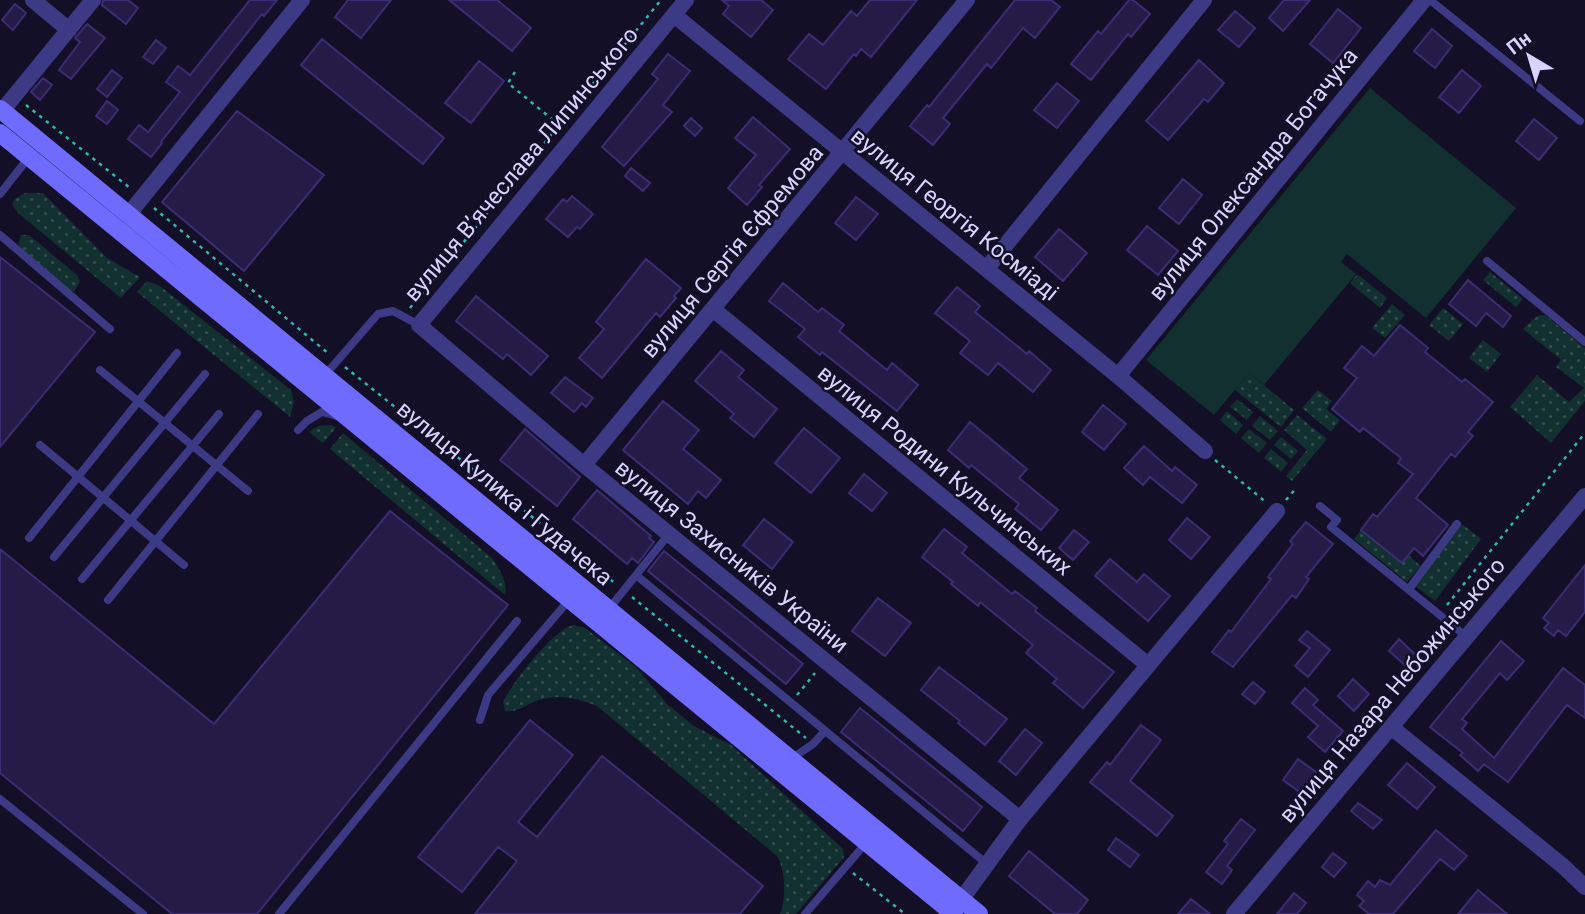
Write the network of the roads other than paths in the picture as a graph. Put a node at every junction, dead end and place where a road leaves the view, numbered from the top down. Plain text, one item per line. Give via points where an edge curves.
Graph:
1 (33, 0) edge
2 (93, 0) edge
3 (302, 0) edge
4 (686, 0) edge
5 (967, 0) edge
6 (1204, 0) edge
7 (1424, 0) edge
8 (1430, 0) edge
9 (674, 15) junction
10 (69, 30) junction
11 (1, 110) edge
12 (1580, 121) dead end
13 (0, 133) edge
14 (843, 153) junction
15 (29, 157) junction
16 (0, 194) edge
17 (128, 215) junction
18 (0, 235) edge
19 (1487, 261) dead end
20 (987, 268) junction
21 (713, 310) junction
22 (419, 325) junction
23 (110, 329) dead end
24 (1585, 342) edge
25 (177, 353) dead end
26 (100, 370) dead end
27 (205, 373) dead end
28 (325, 375) junction
29 (1118, 376) junction
30 (138, 401) junction
31 (219, 414) dead end
32 (258, 414) dead end
33 (351, 421) junction
34 (165, 423) junction
35 (299, 430) dead end
36 (40, 445) dead end
37 (192, 445) junction
38 (1205, 452) road end
39 (584, 465) junction
40 (217, 466) junction
41 (78, 477) junction
42 (248, 491) dead end
43 (1585, 496) edge
44 (102, 497) junction
45 (1321, 506) dead end
46 (1277, 511) road end
47 (130, 520) junction
48 (1457, 524) dead end
49 (669, 534) junction
50 (29, 538) dead end
51 (156, 542) junction
52 (54, 557) dead end
53 (184, 565) dead end
54 (636, 575) junction
55 (82, 579) dead end
56 (1409, 589) junction
57 (107, 600) dead end
58 (569, 600) junction
59 (608, 610) junction
60 (517, 621) dead end
61 (1467, 638) junction
62 (1148, 665) junction
63 (480, 720) dead end
64 (1391, 727) junction
65 (825, 731) junction
66 (791, 759) junction
67 (0, 799) edge
68 (1020, 819) junction
69 (866, 843) junction
70 (987, 864) junction
71 (1585, 887) edge
72 (957, 907) edge
73 (143, 914) edge
74 (279, 914) edge
75 (805, 914) edge
76 (979, 914) edge
77 (1234, 914) edge

1 - 10 street
2 - 10 street
3 - 17 street
4 - 9 street, вулиця Вʼячеслава Липинського
5 - 14 street, вулиця Сергія Єфремова
6 - 20 street
7 - 29 street, вулиця Олександра Богачука
8 - 12 lane
9 - 14 street, вулиця Георгія Косміаді
9 - 22 street, вулиця Вʼячеслава Липинського
10 - 11 street
11 - 17 main road, вулиця Кулика і Гудачека
13 - 15 main road, вулиця Кулика і Гудачека
14 - 20 street, вулиця Георгія Косміаді
14 - 21 street, вулиця Сергія Єфремова
15 - 16 lane
15 - 33 main road, вулиця Кулика і Гудачека
17 - 28 main road, вулиця Кулика і Гудачека
18 - 23 lane
19 - 24 lane
20 - 29 street, вулиця Георгія Косміаді
21 - 39 street, вулиця Сергія Єфремова
21 - 62 street, вулиця Родини Кульчинських
22 - 28 lane via 393,311 378,314
22 - 39 street, вулиця Захисників України
25 - 30 lane
26 - 30 lane
27 - 34 lane
28 - 59 main road, вулиця Кулика і Гудачека
29 - 38 street, вулиця Георгія Косміаді
30 - 34 lane
30 - 41 lane
31 - 37 lane
32 - 40 lane
33 - 35 lane via 322,412
33 - 58 main road, вулиця Кулика і Гудачека
34 - 37 lane
34 - 44 lane
36 - 41 lane
37 - 40 lane
37 - 47 lane
39 - 49 street, вулиця Захисників України
40 - 42 lane
40 - 51 lane
41 - 44 lane
41 - 50 lane
43 - 61 street, вулиця Назара Небожинського
44 - 47 lane
44 - 52 lane
45 - 56 lane via 1337,520 1331,527
46 - 62 street
47 - 51 lane
47 - 55 lane
48 - 56 lane
49 - 54 lane
49 - 68 street, вулиця Захисників України
51 - 53 lane
51 - 57 lane
54 - 59 lane
54 - 65 lane
56 - 61 lane
58 - 63 lane via 488,695
58 - 69 main road, вулиця Кулика і Гудачека
59 - 66 main road, вулиця Кулика і Гудачека
60 - 74 lane
61 - 64 street, вулиця Назара Небожинського
62 - 68 street
64 - 71 street
64 - 77 street, вулиця Назара Небожинського
65 - 66 lane
65 - 70 lane
66 - 72 main road, вулиця Кулика і Гудачека
67 - 73 lane
68 - 70 street
69 - 72 main road, вулиця Кулика і Гудачека
69 - 75 lane
70 - 72 street
72 - 76 main road, вулиця Кулика і Гудачека

